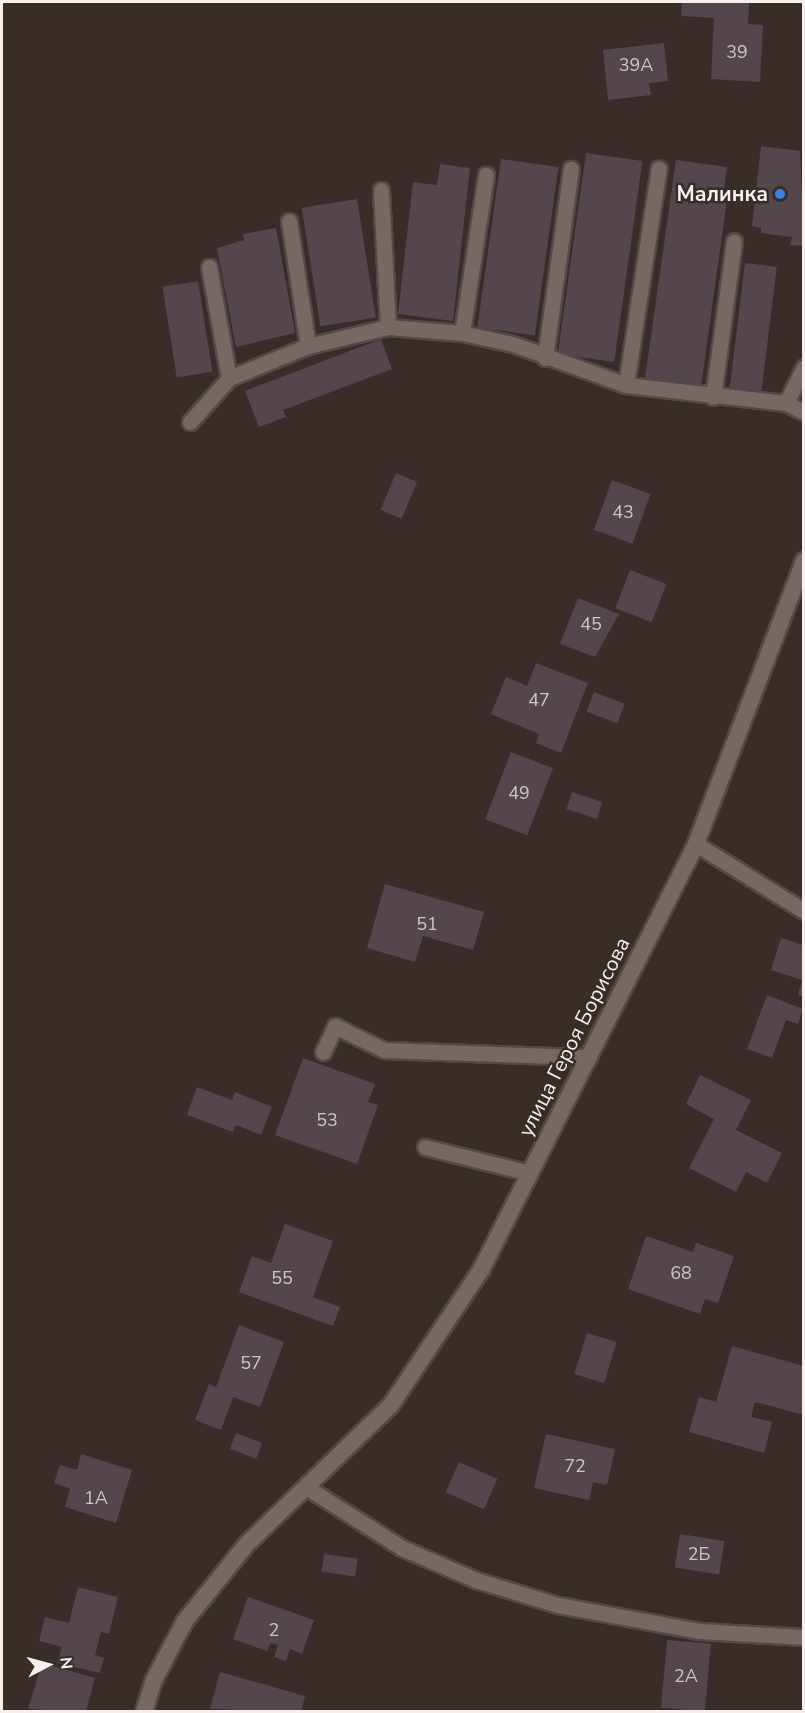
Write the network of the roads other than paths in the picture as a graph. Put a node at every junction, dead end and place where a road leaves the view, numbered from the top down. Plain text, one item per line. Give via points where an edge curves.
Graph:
1 (659, 168) dead end
2 (571, 170) dead end
3 (486, 175) dead end
4 (381, 190) dead end
5 (289, 221) dead end
6 (734, 241) dead end
7 (209, 267) dead end
8 (388, 327) junction
9 (462, 333) junction
10 (308, 346) junction
11 (545, 358) junction
12 (804, 367) edge
13 (229, 378) junction
14 (626, 385) junction
15 (713, 398) junction
16 (786, 403) junction
17 (804, 412) edge
18 (190, 422) dead end
19 (804, 561) edge
20 (696, 844) junction
21 (804, 911) edge
22 (323, 1052) dead end
23 (589, 1057) junction
24 (425, 1147) dead end
25 (530, 1173) junction
26 (306, 1487) junction
27 (804, 1637) edge
28 (144, 1712) edge

1 - 14 lane
2 - 11 lane
3 - 9 lane
4 - 8 lane
5 - 10 lane
6 - 15 lane
7 - 13 lane
8 - 9 lane
8 - 10 lane
9 - 11 lane via 513,344
10 - 13 lane
11 - 14 lane
12 - 16 lane
13 - 18 lane
14 - 15 lane
15 - 16 lane
16 - 17 lane
19 - 20 street, улица Героя Борисова
20 - 21 lane
20 - 23 street, улица Героя Борисова
22 - 23 lane via 335,1026 384,1050
23 - 25 street, улица Героя Борисова
24 - 25 lane
25 - 26 street, улица Героя Борисова via 481,1270 391,1405
26 - 27 lane via 402,1548 476,1580 558,1605 699,1630
26 - 28 street, улица Героя Борисова via 247,1544 185,1622 154,1680

